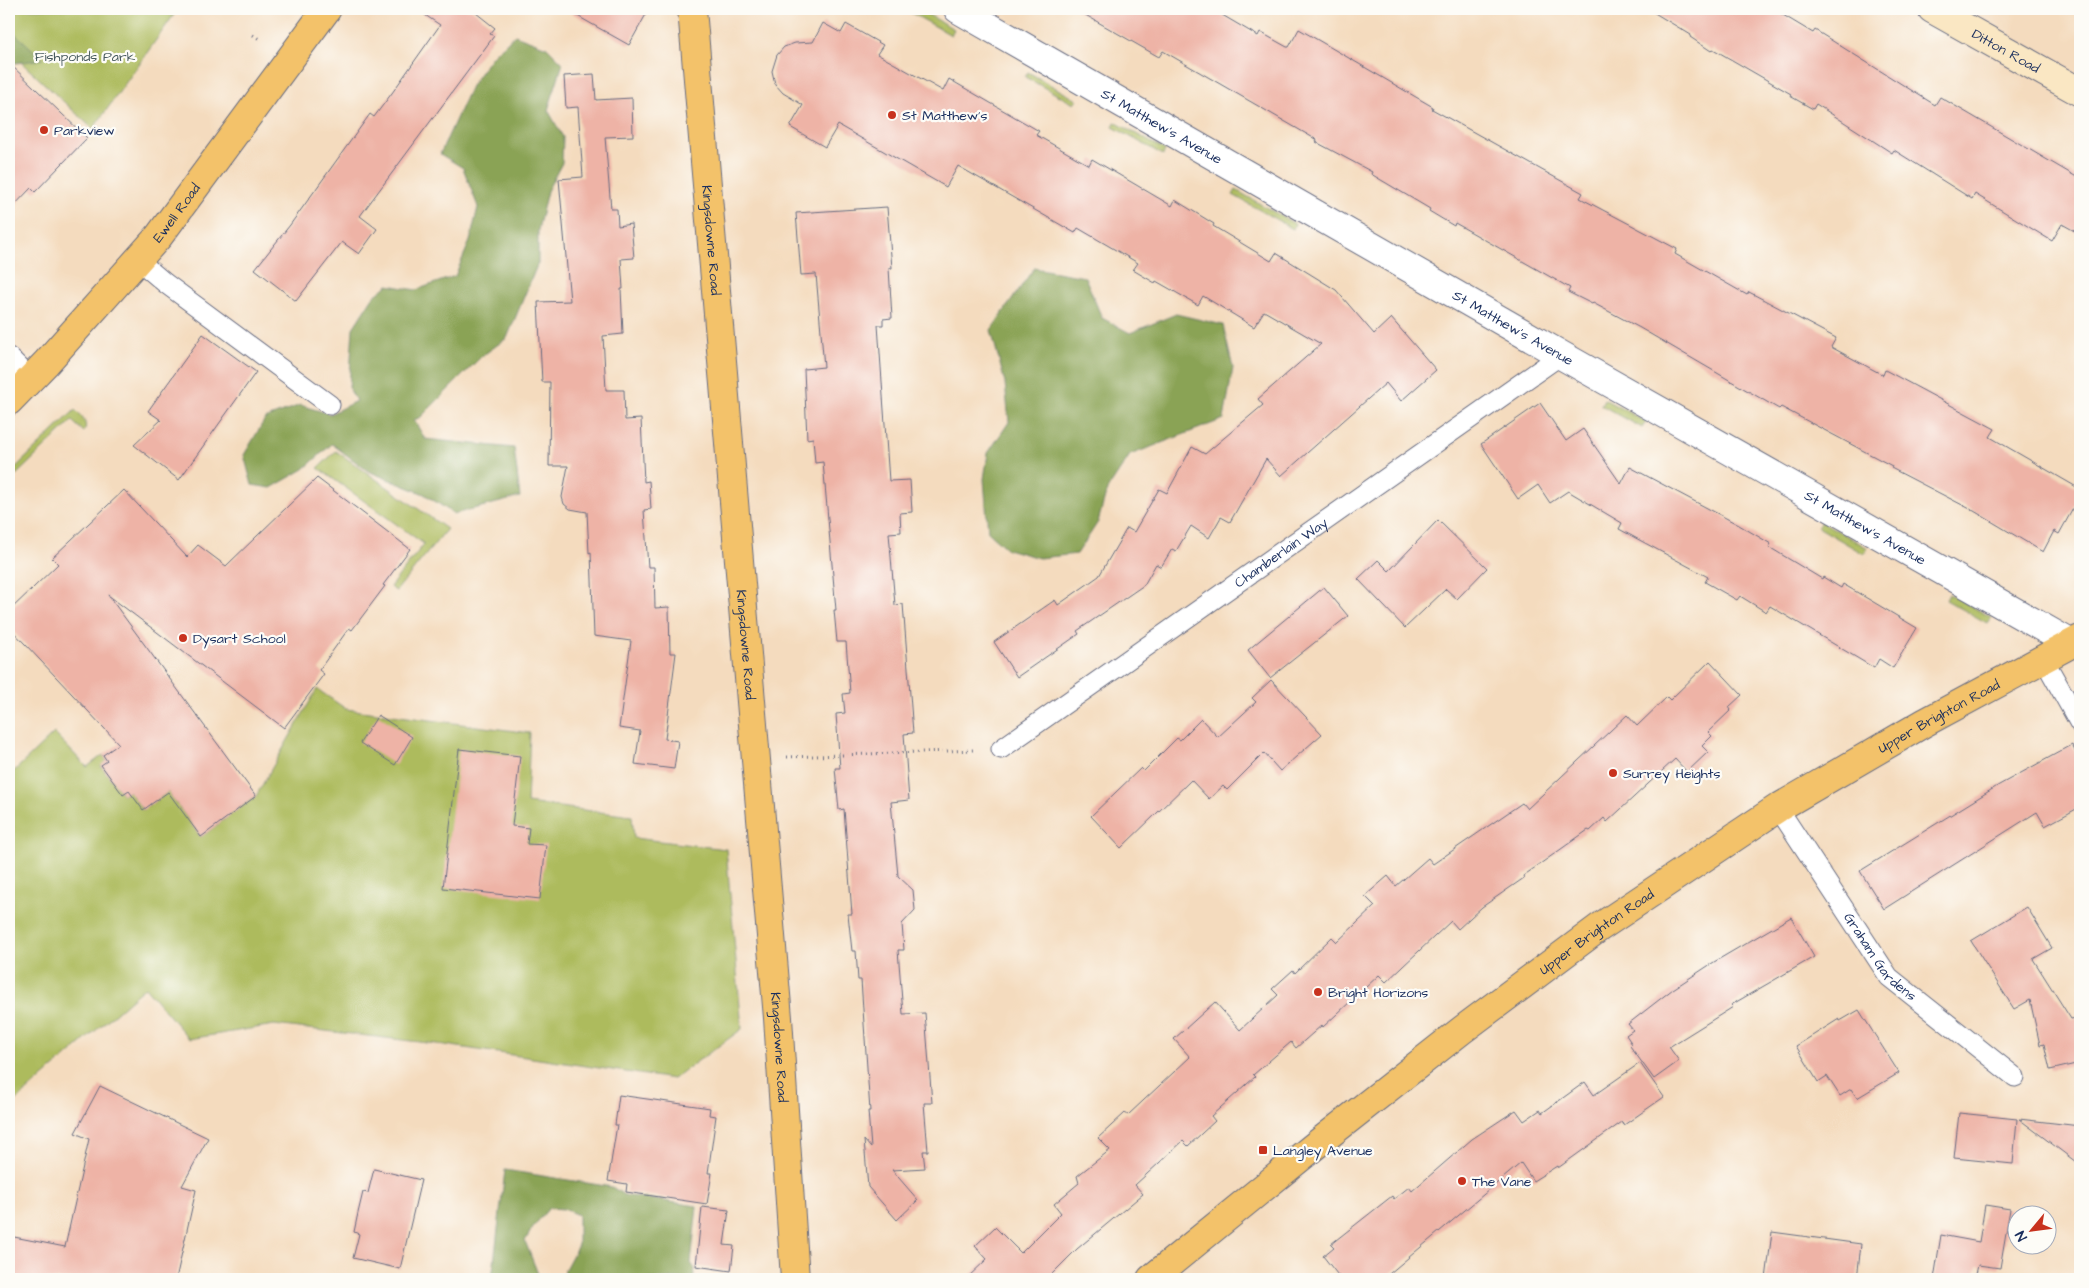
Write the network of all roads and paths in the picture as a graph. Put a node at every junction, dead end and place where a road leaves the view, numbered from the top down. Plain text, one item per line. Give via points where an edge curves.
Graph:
1 (327, 9) edge
2 (692, 9) edge
3 (958, 9) edge
4 (1932, 9) edge
5 (253, 35) dead end
6 (260, 40) dead end
7 (2080, 92) edge
8 (138, 260) junction
9 (1561, 355) junction
10 (9, 357) edge
11 (31, 378) junction
12 (9, 400) edge
13 (330, 405) dead end
14 (2075, 641) edge
15 (2043, 658) junction
16 (2080, 724) edge
17 (1001, 749) joint
18 (795, 757) dead end
19 (1778, 808) junction
20 (2015, 1077) dead end
21 (795, 1279) edge
22 (1151, 1279) edge

1 - 8 main road, Ewell Road via 189,197
2 - 21 main road, Kingsdowne Road via 778,1018
3 - 9 street, St Matthew's Avenue
4 - 7 main road, Ditton Road
5 - 6 path
8 - 11 main road, Ewell Road
8 - 13 lane
9 - 14 street, St Matthew's Avenue
9 - 17 lane, Chamberlain Way
10 - 11 lane
11 - 12 main road, Ewell Road
14 - 15 main road, Upper Brighton Road
15 - 16 lane
15 - 19 main road, Upper Brighton Road
17 - 18 path
19 - 20 lane, Graham Gardens via 1889,977
19 - 22 main road, Upper Brighton Road via 1600,927 1469,1024

